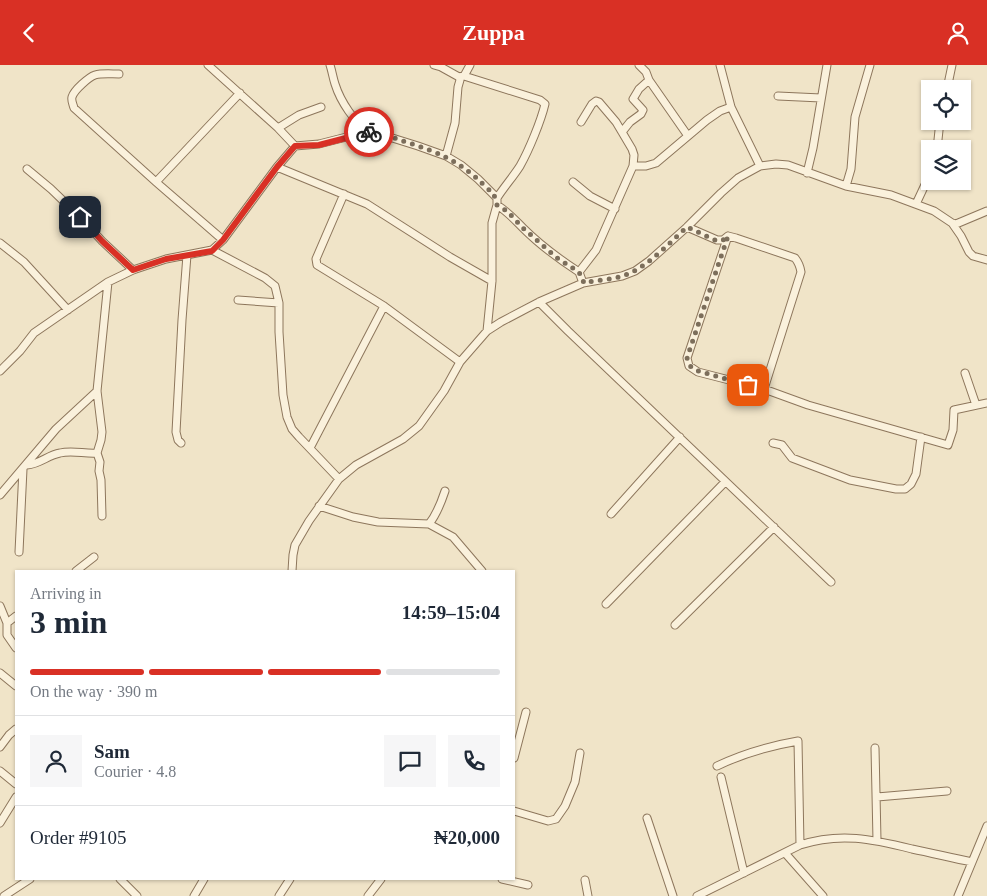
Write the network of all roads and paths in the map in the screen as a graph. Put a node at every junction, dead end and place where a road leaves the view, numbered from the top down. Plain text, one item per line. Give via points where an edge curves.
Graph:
1 (208, 65) edge
2 (330, 65) edge
3 (434, 65) edge
4 (470, 65) edge
5 (639, 65) edge
6 (720, 65) edge
7 (827, 65) edge
8 (870, 65) edge
9 (952, 65) edge
10 (119, 74) dead end
11 (461, 77) junction
12 (649, 79) junction
13 (949, 80) edge
14 (240, 93) junction
15 (778, 96) dead end
16 (821, 98) junction
17 (321, 107) dead end
18 (731, 107) junction
19 (581, 122) dead end
20 (278, 128) junction
21 (370, 131) junction
22 (622, 132) junction
23 (688, 136) junction
24 (295, 146) junction
25 (446, 156) junction
26 (633, 166) junction
27 (760, 166) junction
28 (277, 167) junction
29 (28, 169) dead end
30 (807, 173) junction
31 (156, 182) junction
32 (573, 182) dead end
33 (846, 186) junction
34 (923, 190) edge
35 (344, 194) junction
36 (497, 201) junction
37 (916, 204) junction
38 (615, 209) junction
39 (987, 210) edge
40 (952, 223) junction
41 (687, 227) junction
42 (728, 236) junction
43 (223, 240) junction
44 (0, 243) edge
45 (212, 251) junction
46 (188, 255) junction
47 (987, 259) edge
48 (133, 270) junction
49 (579, 272) junction
50 (492, 281) junction
51 (108, 282) junction
52 (584, 283) junction
53 (238, 300) dead end
54 (539, 302) junction
55 (278, 303) junction
56 (384, 306) junction
57 (68, 310) junction
58 (487, 331) junction
59 (460, 361) junction
60 (0, 371) edge
61 (965, 373) dead end
62 (764, 389) junction
63 (97, 391) junction
64 (987, 403) edge
65 (976, 405) junction
66 (680, 437) junction
67 (921, 437) junction
68 (181, 443) dead end
69 (773, 443) dead end
70 (310, 448) junction
71 (97, 453) junction
72 (25, 467) junction
73 (339, 479) junction
74 (726, 482) junction
75 (445, 491) dead end
76 (0, 495) edge
77 (319, 506) junction
78 (611, 514) dead end
79 (102, 516) dead end
80 (429, 524) junction
81 (774, 527) junction
82 (19, 551) dead end
83 (94, 557) dead end
84 (77, 570) edge
85 (292, 570) edge
86 (481, 570) edge
87 (831, 582) dead end
88 (606, 604) dead end
89 (0, 606) edge
90 (15, 617) edge
91 (7, 623) junction
92 (675, 625) dead end
93 (15, 647) edge
94 (0, 673) edge
95 (15, 685) edge
96 (526, 712) dead end
97 (15, 730) edge
98 (0, 747) edge
99 (875, 748) dead end
100 (580, 753) dead end
101 (515, 755) edge
102 (717, 766) dead end
103 (0, 771) edge
104 (721, 777) dead end
105 (15, 783) edge
106 (947, 791) dead end
107 (877, 797) junction
108 (15, 799) edge
109 (515, 811) edge
110 (647, 818) dead end
111 (0, 823) edge
112 (987, 826) edge
113 (877, 841) junction
114 (800, 845) junction
115 (785, 853) junction
116 (972, 863) junction
117 (744, 873) junction
118 (28, 880) edge
119 (121, 880) edge
120 (204, 880) edge
121 (289, 880) edge
122 (380, 880) edge
123 (506, 880) edge
124 (585, 880) dead end
125 (528, 885) dead end
126 (197, 895) edge
127 (4, 896) edge
128 (137, 896) edge
129 (279, 896) edge
130 (368, 896) edge
131 (588, 896) edge
132 (673, 896) edge
133 (697, 896) edge
134 (822, 896) edge
135 (958, 896) edge

1 - 14 street
2 - 21 street via 335,86 344,103 356,121
3 - 11 street
4 - 11 street
5 - 12 street
6 - 18 street
7 - 16 street
8 - 33 street via 855,117 851,169
9 - 13 street
10 - 31 street via 94,75 88,79 72,96 74,108
11 - 25 street
11 - 36 street via 545,104 526,153
12 - 22 street via 633,99 643,109 641,114
12 - 23 street
14 - 20 street
14 - 31 street
15 - 16 street
16 - 30 street
17 - 20 street
18 - 23 street via 720,111
18 - 27 street
19 - 22 street via 596,101
20 - 24 street
21 - 24 street via 319,145
21 - 25 street
22 - 26 street via 634,155
23 - 26 street via 656,163
24 - 28 street
25 - 36 street via 478,179
26 - 38 street
27 - 30 street via 788,165
27 - 41 street via 738,178
28 - 35 street
28 - 43 street
29 - 48 street
30 - 33 street
31 - 43 street
32 - 38 street via 590,196
33 - 37 street
34 - 37 street
35 - 50 street via 367,204
35 - 56 street via 316,259 317,265
36 - 49 street via 557,258
36 - 50 street via 492,223
37 - 40 street
38 - 49 street via 596,250
39 - 40 street
40 - 47 street via 968,252
41 - 42 street via 717,241
41 - 52 street via 635,271
42 - 62 street via 796,258 800,266 801,272
42 - 62 street via 687,358 690,366 698,371
43 - 45 street
44 - 57 street via 24,262
45 - 46 street
45 - 55 street via 265,278 275,286
46 - 48 street
46 - 68 street via 176,432
48 - 51 street
49 - 52 street
50 - 58 street
51 - 57 street
51 - 63 street
52 - 54 street
53 - 55 street
54 - 58 street
54 - 66 street
55 - 70 street via 287,417 292,429
56 - 59 street
56 - 70 street
57 - 60 street via 34,333
58 - 59 street
59 - 73 street via 419,426
61 - 65 street
62 - 67 street
63 - 71 street via 102,431
63 - 72 street via 56,429
64 - 65 street
65 - 67 street via 954,410 948,445
66 - 74 street
66 - 78 street
67 - 69 street via 916,474 912,484 905,489 850,480 792,458 782,445
70 - 73 street
71 - 72 street via 60,453
71 - 79 street
72 - 76 street
72 - 82 street
73 - 77 street
74 - 81 street
74 - 88 street
75 - 80 street
77 - 80 street via 378,522
77 - 85 street via 295,545
80 - 86 street via 453,537
81 - 87 street
81 - 92 street
83 - 84 street
89 - 91 street
90 - 91 street
91 - 93 street via 6,635
94 - 95 street
96 - 101 street
97 - 98 street
99 - 107 street
100 - 109 street via 575,781 556,819 548,821
102 - 114 street via 760,749 798,741
103 - 105 street
104 - 117 street
106 - 107 street
107 - 113 street
108 - 111 street
110 - 132 street
112 - 116 street
113 - 114 street via 832,838
113 - 116 street
114 - 115 street
115 - 117 street
115 - 134 street
116 - 135 street
117 - 133 street
118 - 127 street
119 - 128 street
120 - 126 street
121 - 129 street
122 - 130 street
123 - 125 street
124 - 131 street

